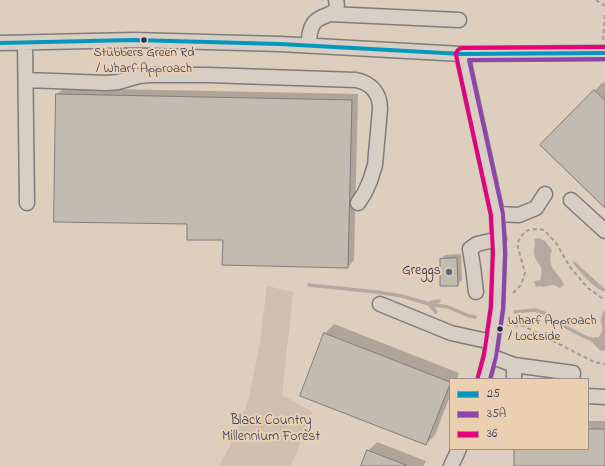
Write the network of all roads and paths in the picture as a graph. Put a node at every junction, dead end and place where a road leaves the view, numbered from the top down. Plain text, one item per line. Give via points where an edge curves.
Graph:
1 (336, 0) edge
2 (596, 0) edge
3 (605, 6) edge
4 (330, 14) junction
5 (605, 14) edge
6 (459, 20) dead end
7 (0, 43) edge
8 (25, 43) junction
9 (309, 45) junction
10 (603, 53) edge
11 (462, 54) junction
12 (26, 80) junction
13 (544, 194) dead end
14 (571, 200) dead end
15 (27, 203) dead end
16 (358, 203) dead end
17 (497, 214) junction
18 (605, 231) edge
19 (498, 239) junction
20 (476, 292) dead end
21 (513, 293) dead end
22 (605, 298) edge
23 (380, 304) dead end
24 (495, 324) junction
25 (492, 342) junction
26 (490, 356) junction
27 (605, 364) edge
28 (514, 365) junction
29 (484, 378) edge
30 (514, 378) edge
31 (572, 378) edge
32 (589, 396) edge
33 (605, 398) edge
34 (459, 450) edge
35 (453, 465) edge

1 - 4 street via 336,9
2 - 3 path
4 - 6 street
4 - 9 street via 314,22
5 - 10 path
7 - 8 street
8 - 9 street via 134,40
8 - 12 street
9 - 11 street
10 - 11 street
11 - 17 street
12 - 15 street
12 - 16 street via 107,84 150,75 208,75 363,82 378,95 380,109 375,165 367,188
13 - 17 street via 536,208 519,215
14 - 18 street
17 - 19 street
19 - 20 street via 477,244 470,249
19 - 24 street via 500,253
21 - 22 path via 521,285 525,273 517,244 522,234 531,229 544,230 588,288
23 - 25 street via 450,333
24 - 25 street
24 - 27 path via 524,326 594,362
25 - 26 street
26 - 28 street
26 - 29 street
28 - 30 street
28 - 31 street via 573,373
32 - 33 street
34 - 35 street

